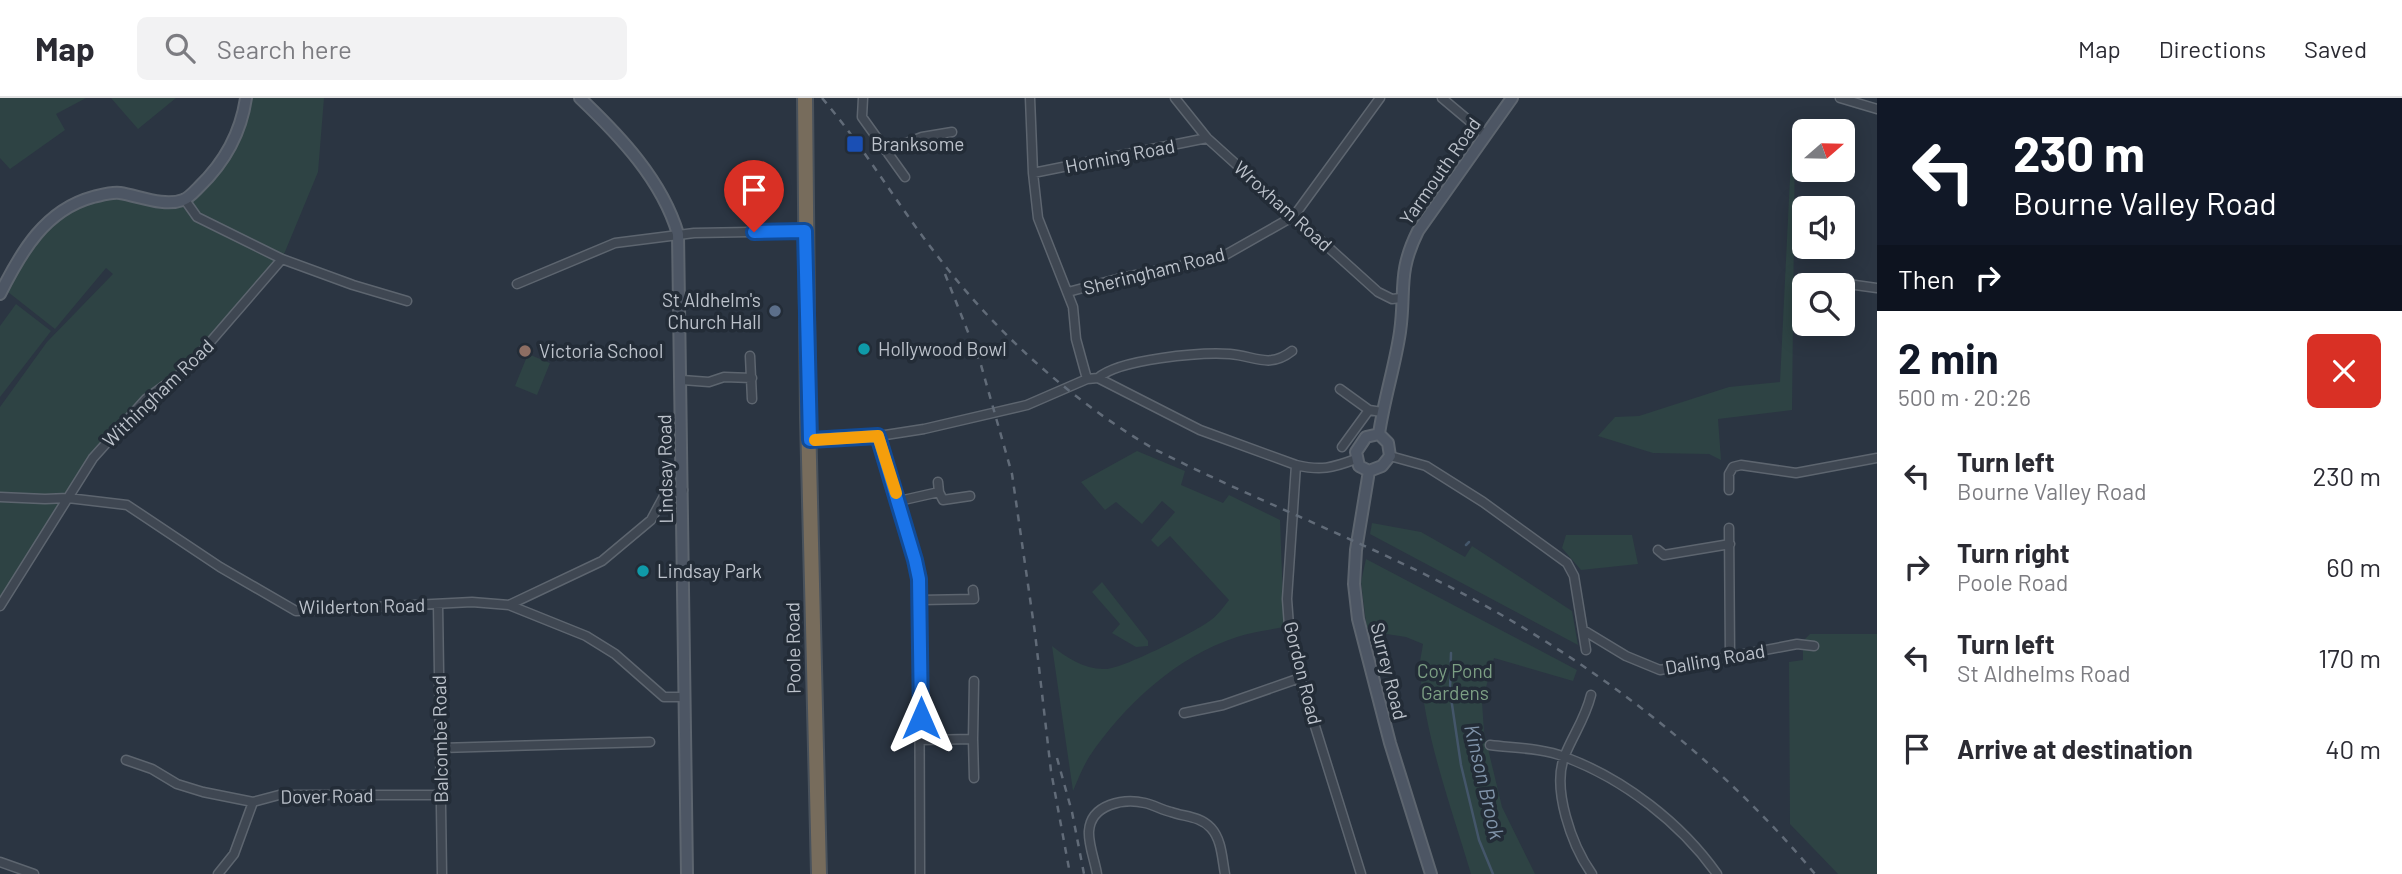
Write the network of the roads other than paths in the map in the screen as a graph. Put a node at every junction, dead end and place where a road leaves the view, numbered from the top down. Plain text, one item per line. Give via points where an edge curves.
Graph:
1 (246, 98) edge
2 (580, 98) edge
3 (806, 98) edge
4 (863, 98) edge
5 (1030, 98) edge
6 (1175, 98) edge
7 (1380, 98) edge
8 (1442, 98) edge
9 (1512, 98) edge
10 (1840, 98) edge
11 (1877, 109) edge
12 (952, 132) dead end
13 (1486, 135) junction
14 (1207, 138) junction
15 (886, 151) junction
16 (1033, 173) junction
17 (905, 177) dead end
18 (185, 200) junction
19 (1294, 216) junction
20 (805, 231) junction
21 (678, 234) junction
22 (282, 259) junction
23 (517, 284) dead end
24 (1855, 285) edge
25 (1877, 288) edge
26 (1068, 292) junction
27 (0, 294) edge
28 (1401, 298) junction
29 (407, 300) dead end
30 (1292, 351) dead end
31 (750, 356) dead end
32 (752, 378) junction
33 (1098, 378) junction
34 (1087, 379) junction
35 (682, 380) junction
36 (1340, 389) dead end
37 (752, 400) dead end
38 (1369, 410) junction
39 (1382, 412) junction
40 (809, 432) junction
41 (1378, 434) junction
42 (878, 436) junction
43 (1342, 447) dead end
44 (1390, 456) junction
45 (1877, 458) edge
46 (1356, 460) junction
47 (1296, 465) junction
48 (1369, 471) junction
49 (938, 482) dead end
50 (683, 490) junction
51 (1729, 490) dead end
52 (939, 492) junction
53 (970, 496) dead end
54 (0, 497) edge
55 (68, 498) junction
56 (899, 501) junction
57 (1728, 528) dead end
58 (1730, 544) junction
59 (1658, 550) dead end
60 (920, 600) junction
61 (438, 605) junction
62 (509, 605) junction
63 (0, 606) edge
64 (974, 610) dead end
65 (1583, 630) junction
66 (1814, 646) dead end
67 (1586, 649) dead end
68 (1730, 656) junction
69 (1300, 678) junction
70 (974, 681) dead end
71 (1591, 695) dead end
72 (685, 697) junction
73 (1184, 713) dead end
74 (974, 739) junction
75 (921, 740) junction
76 (650, 742) dead end
77 (1490, 745) dead end
78 (440, 748) junction
79 (1564, 757) junction
80 (126, 760) dead end
81 (974, 778) dead end
82 (441, 795) junction
83 (253, 802) junction
84 (0, 862) edge
85 (34, 874) edge
86 (218, 874) edge
87 (442, 874) edge
88 (687, 874) edge
89 (819, 874) edge
90 (920, 874) edge
91 (1097, 874) edge
92 (1226, 874) edge
93 (1361, 874) edge
94 (1431, 874) edge
95 (1592, 874) edge
96 (1717, 874) edge

1 - 18 street via 228,152
2 - 21 street, Lindsay Road via 657,186
3 - 20 highway, Poole Road
4 - 15 street via 862,117
5 - 16 street
6 - 14 street, Wroxham Road
7 - 19 street, Sheringham Road
8 - 13 street
9 - 13 street, Yarmouth Road
10 - 11 street
12 - 15 street
13 - 28 street, Yarmouth Road via 1418,231 1406,259
14 - 16 street, Horning Road
14 - 19 street, Wroxham Road
15 - 17 street
16 - 26 street via 1038,218
18 - 22 street via 197,217
18 - 27 street via 166,203 112,192 82,200 37,232
19 - 26 street, Sheringham Road via 1213,261
19 - 28 street, Wroxham Road via 1383,296
20 - 21 street
20 - 40 highway, Poole Road
21 - 23 street via 603,246
21 - 35 street, Lindsay Road
22 - 29 street
22 - 55 street, Withingham Road via 199,355 146,399 108,439
24 - 25 street
26 - 34 street
28 - 39 street, Yarmouth Road via 1401,330
30 - 33 street via 1273,362 1234,354 1176,356 1134,364
31 - 32 street
32 - 35 street
32 - 37 street
33 - 34 street
33 - 47 street via 1200,430
34 - 42 street via 1027,405
35 - 50 street, Lindsay Road
36 - 38 street
38 - 39 street
38 - 43 street
39 - 41 street, Yarmouth Road
40 - 42 street via 843,438
40 - 89 highway, Poole Road
41 - 44 street via 1388,443
41 - 46 street via 1366,437
42 - 56 street
44 - 48 street
44 - 65 street via 1426,466 1572,569
45 - 51 street via 1796,474 1741,465 1728,474
46 - 47 street via 1328,469
46 - 48 street
47 - 69 street, Gordon Road via 1287,599
48 - 94 street, Surrey Road via 1356,550 1358,619
49 - 52 street
50 - 62 street via 664,496 651,520 601,561
50 - 72 street, Lindsay Road
52 - 53 street via 943,500
52 - 56 street
54 - 55 street, Wilderton Road
55 - 61 street, Wilderton Road via 127,505 296,611
55 - 63 street, Withingham Road
56 - 60 street
57 - 58 street
58 - 59 street via 1664,555
58 - 68 street
60 - 64 street via 973,594
60 - 75 street
61 - 62 street, Wilderton Road
61 - 78 street, Balcombe Road
62 - 72 street, Wilderton Road via 586,636 615,654 664,697
65 - 67 street
65 - 68 street, Dalling Road via 1660,670
66 - 68 street, Dalling Road via 1797,644
69 - 73 street via 1223,705
69 - 93 street, Gordon Road
70 - 74 street
71 - 79 street
72 - 88 street, Lindsay Road
74 - 75 street
74 - 81 street
75 - 90 street
76 - 78 street
77 - 79 street
78 - 82 street, Balcombe Road
79 - 95 street via 1560,783 1566,817
79 - 96 street via 1630,789 1703,855
80 - 83 street via 177,784
82 - 83 street, Dover Road via 279,795
82 - 87 street, Balcombe Road
83 - 86 street, Dover Road via 234,854
84 - 85 street
91 - 92 street via 1089,832 1092,819 1102,808 1124,801 1198,818 1212,828

